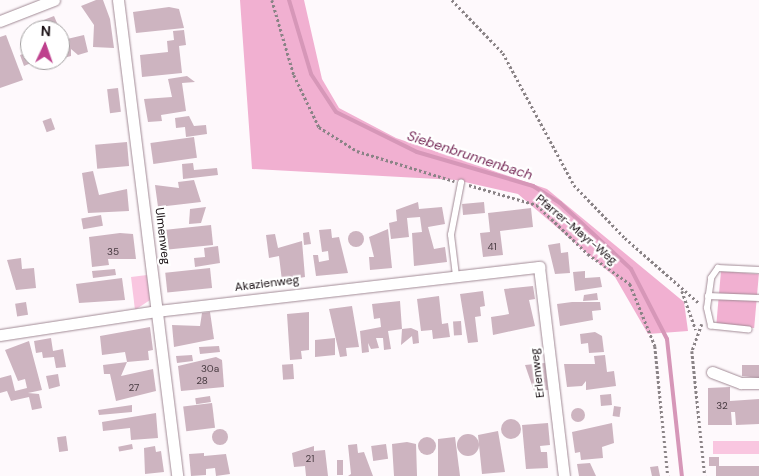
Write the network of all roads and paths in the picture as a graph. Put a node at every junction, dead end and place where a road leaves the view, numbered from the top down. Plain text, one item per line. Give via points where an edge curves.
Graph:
1 (54, 0) edge
2 (118, 0) edge
3 (272, 0) edge
4 (452, 0) edge
5 (0, 20) edge
6 (461, 183) junction
7 (539, 267) joint
8 (759, 270) edge
9 (456, 276) junction
10 (682, 289) junction
11 (708, 296) junction
12 (759, 298) edge
13 (707, 308) junction
14 (157, 311) junction
15 (707, 318) junction
16 (696, 330) junction
17 (750, 330) dead end
18 (0, 335) edge
19 (712, 372) dead end
20 (759, 383) edge
21 (177, 476) edge
22 (564, 476) edge
23 (668, 476) edge
24 (705, 476) edge

1 - 5 street
2 - 14 street, Ulmenweg
3 - 6 path, Pfarrer-Mayr-Weg via 277,25 319,127 357,151
4 - 10 path via 503,54 574,185
6 - 9 lane via 452,235
6 - 23 path, Pfarrer-Mayr-Weg via 537,206 588,254 630,284 656,346
7 - 9 street, Akazienweg
7 - 22 street, Erlenweg
8 - 11 lane via 718,268
9 - 14 street, Akazienweg
10 - 13 path
10 - 16 path
11 - 12 lane
11 - 13 lane
13 - 15 lane
14 - 18 street, Akazienweg
14 - 21 street, Ulmenweg
15 - 16 path
15 - 17 lane via 715,330
16 - 24 path via 692,351
19 - 20 street via 741,383

